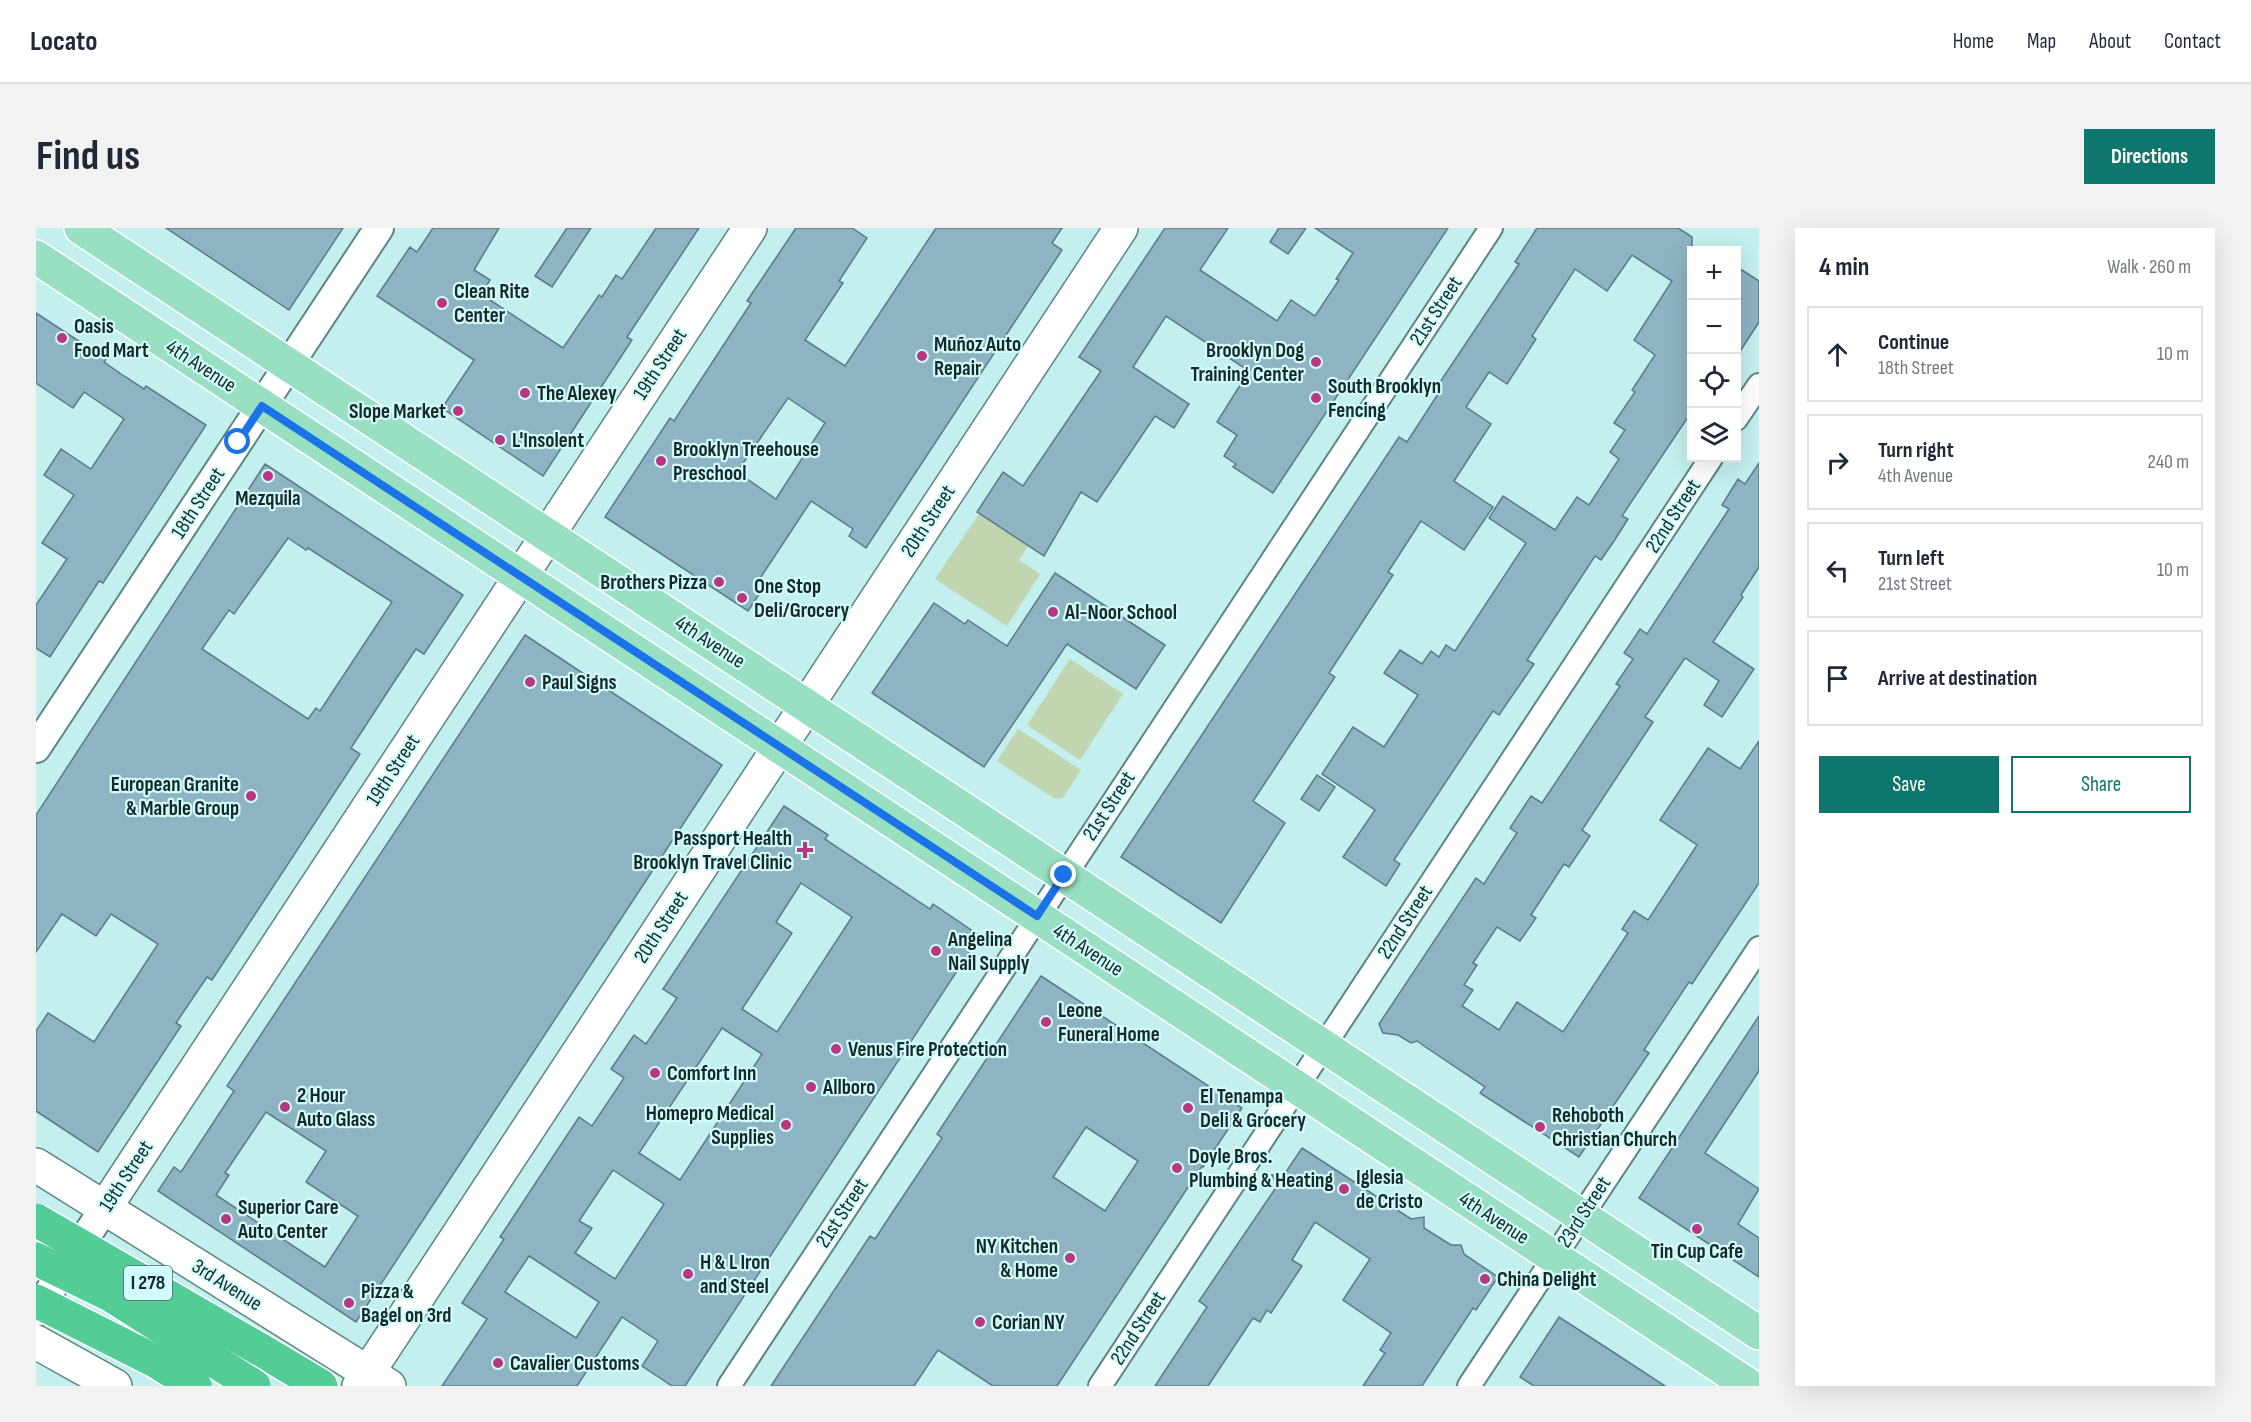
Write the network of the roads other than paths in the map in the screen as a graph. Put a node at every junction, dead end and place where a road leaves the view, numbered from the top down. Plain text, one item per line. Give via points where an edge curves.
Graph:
1 (81, 228) edge
2 (379, 228) edge
3 (750, 228) edge
4 (1121, 228) edge
5 (1491, 228) edge
6 (36, 257) edge
7 (289, 365) junction
8 (1759, 385) edge
9 (262, 406) junction
10 (1741, 413) edge
11 (1708, 462) edge
12 (548, 535) junction
13 (521, 576) junction
14 (807, 706) junction
15 (780, 747) junction
16 (36, 748) edge
17 (1064, 874) junction
18 (1037, 916) junction
19 (1759, 948) edge
20 (1323, 1047) junction
21 (1296, 1087) junction
22 (36, 1165) edge
23 (104, 1209) junction
24 (1581, 1216) junction
25 (36, 1220) edge
26 (1554, 1257) junction
27 (36, 1259) edge
28 (36, 1301) edge
29 (36, 1312) edge
30 (1759, 1334) edge
31 (36, 1342) edge
32 (372, 1381) edge
33 (115, 1386) edge
34 (195, 1386) edge
35 (254, 1386) edge
36 (321, 1386) edge
37 (729, 1386) edge
38 (1100, 1386) edge
39 (1469, 1386) edge
40 (1750, 1386) edge

1 - 7 main road, 4th Avenue
2 - 7 street, 18th Street
3 - 12 main road, 19th Street
4 - 14 main road, 20th Street
5 - 17 street, 21st Street
6 - 9 main road, 4th Avenue
7 - 9 street, 18th Street
7 - 12 main road, 4th Avenue
8 - 10 street
9 - 13 main road, 4th Avenue
9 - 16 street, 18th Street
11 - 20 street, 22nd Street
12 - 13 main road, 19th Street
12 - 14 main road, 4th Avenue
13 - 15 main road, 4th Avenue
13 - 23 main road, 19th Street
14 - 15 main road, 20th Street
14 - 17 main road, 4th Avenue
15 - 18 main road, 4th Avenue
15 - 32 main road, 20th Street
17 - 18 street, 21st Street
17 - 20 main road, 4th Avenue
18 - 21 main road, 4th Avenue
18 - 37 street, 21st Street
19 - 24 street, 23rd Street
20 - 21 street, 22nd Street
20 - 24 main road, 4th Avenue
21 - 26 main road, 4th Avenue
21 - 38 street, 22nd Street
22 - 23 main road, 3rd Avenue
23 - 29 street, 19th Street
23 - 32 main road, 3rd Avenue
24 - 26 street, 23rd Street
24 - 30 main road, 4th Avenue
25 - 36 highway, I 278, bridge
26 - 39 street, 23rd Street
26 - 40 main road, 4th Avenue
27 - 35 highway, I 278, bridge via 112,1296
28 - 34 highway, bridge
31 - 33 main road

